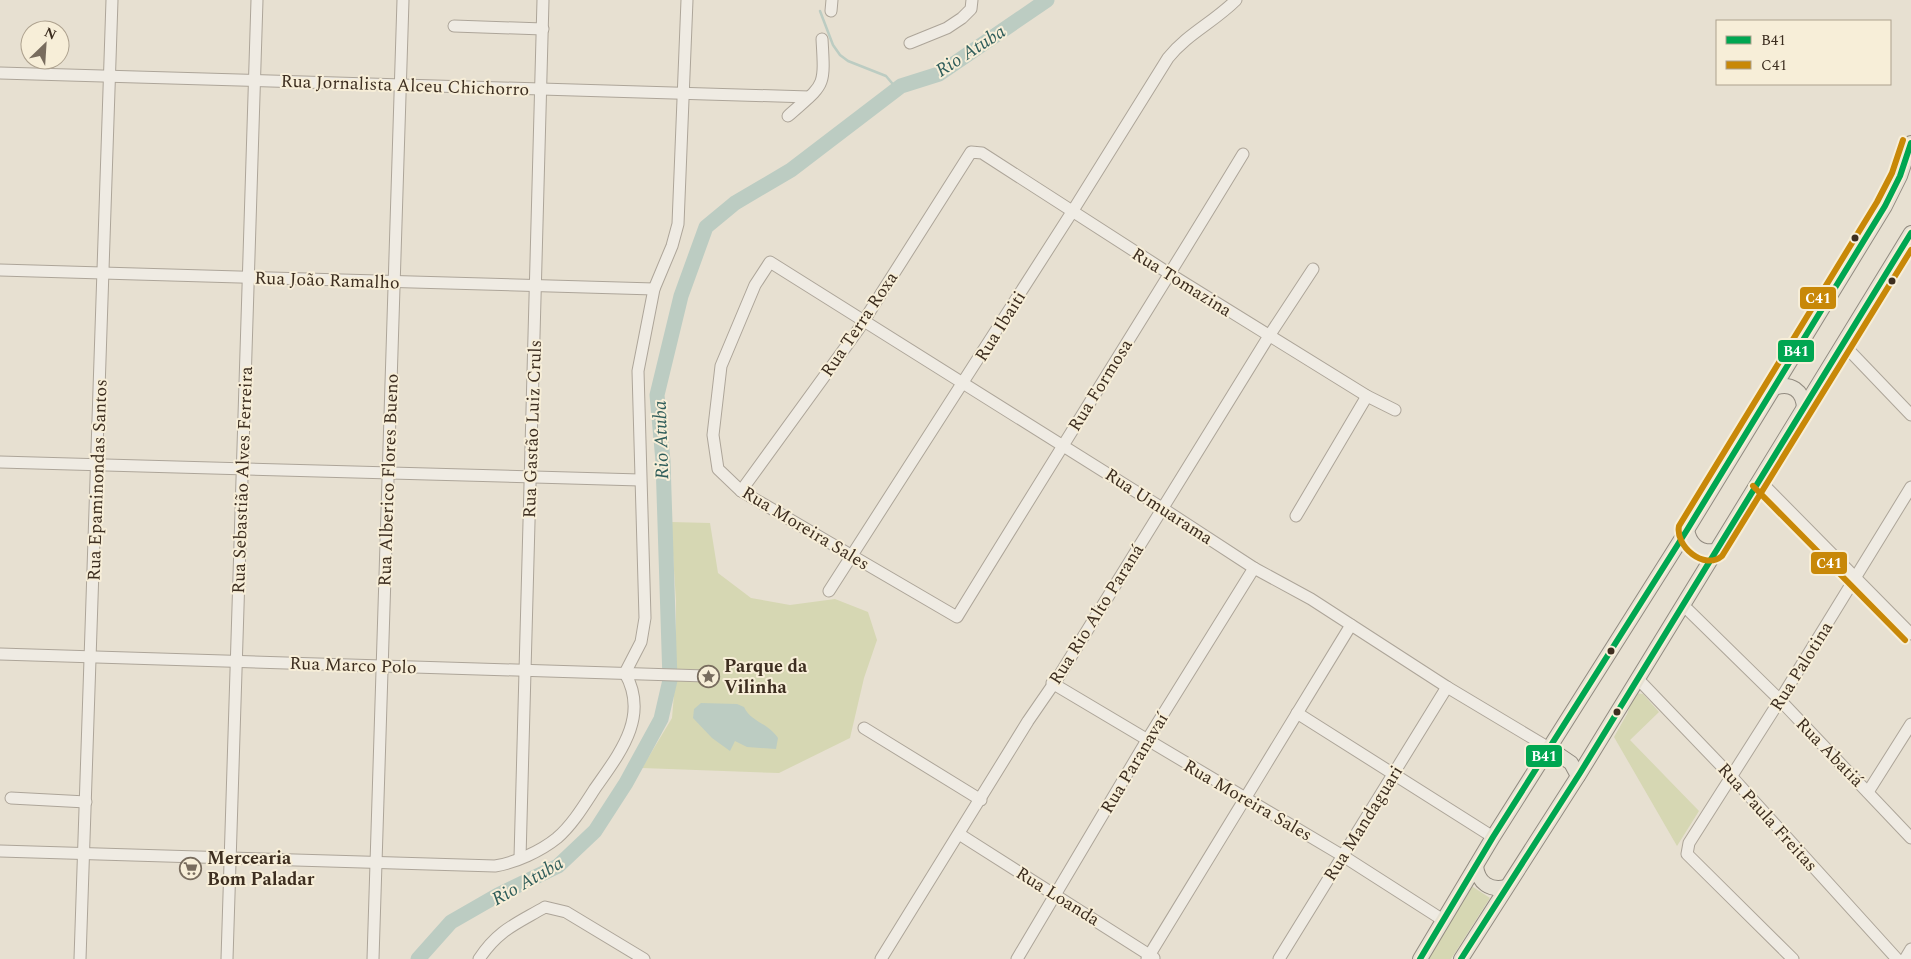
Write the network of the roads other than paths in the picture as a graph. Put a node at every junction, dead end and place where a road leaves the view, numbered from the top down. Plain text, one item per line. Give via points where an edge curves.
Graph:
1 (112, 0) edge
2 (257, 0) edge
3 (403, 0) edge
4 (543, 0) edge
5 (687, 0) edge
6 (1236, 0) edge
7 (971, 5) edge
8 (454, 26) dead end
9 (542, 29) junction
10 (822, 38) dead end
11 (910, 43) dead end
12 (0, 73) edge
13 (110, 76) junction
14 (254, 80) junction
15 (400, 85) junction
16 (541, 89) junction
17 (683, 93) junction
18 (809, 97) junction
19 (788, 116) dead end
20 (1911, 143) edge
21 (971, 152) joint
22 (1243, 154) dead end
23 (1072, 212) junction
24 (1911, 233) edge
25 (770, 262) joint
26 (0, 270) edge
27 (1313, 270) dead end
28 (104, 273) junction
29 (1170, 274) junction
30 (248, 277) junction
31 (394, 282) junction
32 (536, 286) junction
33 (654, 289) junction
34 (864, 321) junction
35 (1269, 336) junction
36 (1843, 344) junction
37 (963, 384) junction
38 (1774, 388) junction
39 (1368, 396) junction
40 (1804, 408) junction
41 (1396, 410) dead end
42 (1911, 414) edge
43 (1063, 445) junction
44 (0, 462) edge
45 (97, 465) junction
46 (242, 469) junction
47 (388, 473) junction
48 (530, 477) junction
49 (640, 480) junction
50 (1759, 480) junction
51 (1911, 487) edge
52 (740, 491) junction
53 (1162, 508) junction
54 (1296, 516) dead end
55 (1687, 530) junction
56 (1715, 551) junction
57 (852, 556) junction
58 (1254, 568) junction
59 (1857, 578) junction
60 (829, 592) dead end
61 (1682, 605) junction
62 (957, 617) joint
63 (1351, 625) junction
64 (1911, 634) edge
65 (0, 654) edge
66 (91, 657) junction
67 (236, 662) junction
68 (383, 666) junction
69 (525, 670) junction
70 (625, 673) junction
71 (706, 676) dead end
72 (1637, 678) junction
73 (1052, 684) junction
74 (1447, 687) junction
75 (1780, 700) junction
76 (1297, 713) junction
77 (1911, 724) edge
78 (864, 728) dead end
79 (1147, 740) junction
80 (1549, 748) junction
81 (1394, 773) junction
82 (1578, 776) junction
83 (1732, 777) junction
84 (1868, 792) junction
85 (11, 798) dead end
86 (1246, 798) junction
87 (980, 800) junction
88 (86, 802) junction
89 (959, 834) junction
90 (1494, 837) junction
91 (1911, 838) edge
92 (0, 851) edge
93 (84, 854) junction
94 (1343, 856) junction
95 (230, 858) junction
96 (520, 858) junction
97 (377, 863) junction
98 (1476, 866) junction
99 (1506, 887) junction
100 (1056, 894) junction
101 (1443, 920) junction
102 (1911, 949) edge
103 (1151, 958) edge
104 (80, 959) edge
105 (227, 959) edge
106 (373, 959) edge
107 (479, 959) edge
108 (644, 959) edge
109 (881, 959) edge
110 (1017, 959) edge
111 (1279, 959) edge
112 (1420, 959) edge
113 (1461, 959) edge
114 (1793, 959) edge
115 (1897, 959) edge
116 (1905, 959) edge

1 - 13 street, Rua Epaminondas Santos
2 - 14 street, Rua Sebastião Alves Ferreira
3 - 15 street, Rua Alberico Flores Bueno
4 - 9 street, Rua Gastão Luiz Cruls
5 - 17 street
6 - 23 street, Rua Ibaiti via 1209,24 1181,42 1168,58
7 - 11 street via 952,25
8 - 9 street
9 - 16 street, Rua Gastão Luiz Cruls
10 - 18 street via 823,80
12 - 13 street, Rua Jornalista Alceu Chichorro
13 - 14 street, Rua Jornalista Alceu Chichorro
13 - 28 street, Rua Epaminondas Santos
14 - 15 street, Rua Jornalista Alceu Chichorro
14 - 30 street, Rua Sebastião Alves Ferreira
15 - 16 street, Rua Jornalista Alceu Chichorro
15 - 31 street, Rua Alberico Flores Bueno
16 - 17 street, Rua Jornalista Alceu Chichorro
16 - 32 street, Rua Gastão Luiz Cruls
17 - 18 street, Rua Jornalista Alceu Chichorro
17 - 33 street via 678,224
18 - 19 street
20 - 38 main road via 1885,206
21 - 23 street, Rua Tomazina via 982,153
21 - 34 street, Rua Terra Roxa
22 - 29 street, Rua Formosa
23 - 29 street, Rua Tomazina
23 - 37 street, Rua Ibaiti
24 - 36 main road
25 - 34 street, Rua Umuarama
25 - 52 street, Rua Moreira Sales via 738,323 722,366 719,386 713,435 718,469
26 - 28 street, Rua João Ramalho
27 - 35 street, Rua Rio Alto Paraná
28 - 30 street, Rua João Ramalho
28 - 45 street, Rua Epaminondas Santos
29 - 35 street, Rua Tomazina
29 - 43 street, Rua Formosa
30 - 31 street, Rua João Ramalho
30 - 46 street, Rua Sebastião Alves Ferreira
31 - 32 street, Rua João Ramalho
31 - 47 street, Rua Alberico Flores Bueno
32 - 33 street, Rua João Ramalho
32 - 48 street, Rua Gastão Luiz Cruls
33 - 49 street via 638,371
34 - 37 street, Rua Umuarama
34 - 52 street, Rua Terra Roxa
35 - 39 street, Rua Tomazina
35 - 53 street, Rua Rio Alto Paraná
36 - 40 main road
36 - 42 street
37 - 43 street, Rua Umuarama
37 - 57 street, Rua Ibaiti
38 - 40 main road via 1781,385 1795,388 1801,394
38 - 55 main road
39 - 41 street, Rua Tomazina
39 - 54 street
40 - 50 main road
43 - 53 street, Rua Umuarama
43 - 62 street, Rua Formosa
44 - 45 street
45 - 46 street
45 - 66 street, Rua Epaminondas Santos
46 - 47 street
46 - 67 street, Rua Sebastião Alves Ferreira
47 - 48 street
47 - 68 street, Rua Alberico Flores Bueno
48 - 49 street
48 - 69 street, Rua Gastão Luiz Cruls
49 - 70 street via 644,630
50 - 56 main road
50 - 59 street
51 - 59 street, Rua Palotina
52 - 57 street, Rua Moreira Sales
53 - 58 street, Rua Umuarama
53 - 73 street, Rua Rio Alto Paraná
55 - 56 main road via 1690,541 1698,548
55 - 80 main road
56 - 61 main road
57 - 60 street, Rua Ibaiti
57 - 62 street, Rua Moreira Sales
58 - 63 street, Rua Umuarama
58 - 79 street, Rua Paranavaí
59 - 64 street
59 - 75 street, Rua Palotina
61 - 72 main road
61 - 75 street, Rua Abatiá
63 - 74 street, Rua Umuarama
63 - 76 street
65 - 66 street, Rua Marco Polo
66 - 67 street, Rua Marco Polo
66 - 88 street, Rua Epaminondas Santos
67 - 68 street, Rua Marco Polo
67 - 95 street, Rua Sebastião Alves Ferreira
68 - 69 street, Rua Marco Polo
68 - 97 street, Rua Alberico Flores Bueno
69 - 70 street, Rua Marco Polo
69 - 96 street, Rua Gastão Luiz Cruls
70 - 71 street, Rua Marco Polo
70 - 96 street via 633,687 635,707 628,736 564,831 550,843
72 - 82 main road
72 - 83 street, Rua Paula Freitas
73 - 79 street, Rua Moreira Sales
73 - 87 street, Rua Rio Alto Paraná
74 - 80 street, Rua Umuarama
74 - 81 street, Rua Mandaguari
75 - 83 street, Rua Palotina
75 - 84 street, Rua Abatiá
76 - 81 street
76 - 86 street
77 - 84 street
78 - 87 street
79 - 86 street, Rua Moreira Sales
79 - 100 street, Rua Paranavaí
80 - 82 main road via 1572,763
80 - 90 main road
81 - 90 street
81 - 94 street, Rua Mandaguari
82 - 99 main road
83 - 114 street, Rua Palotina via 1689,843 1687,854
83 - 115 street, Rua Paula Freitas
84 - 91 street, Rua Abatiá
85 - 88 street
86 - 94 street, Rua Moreira Sales
86 - 103 street
87 - 89 street, Rua Rio Alto Paraná
88 - 93 street, Rua Epaminondas Santos
89 - 100 street, Rua Loanda
89 - 109 street, Rua Rio Alto Paraná
90 - 98 main road
92 - 93 street
93 - 95 street
93 - 104 street, Rua Epaminondas Santos
94 - 101 street, Rua Moreira Sales
94 - 111 street, Rua Mandaguari
95 - 97 street
95 - 105 street, Rua Sebastião Alves Ferreira
96 - 97 street via 495,866
97 - 106 street, Rua Alberico Flores Bueno
98 - 99 main road via 1485,885
98 - 101 main road
99 - 113 main road
100 - 103 street, Rua Loanda
100 - 110 street, Rua Paranavaí
101 - 112 main road
102 - 116 street
107 - 108 street via 490,941 545,907 566,912

